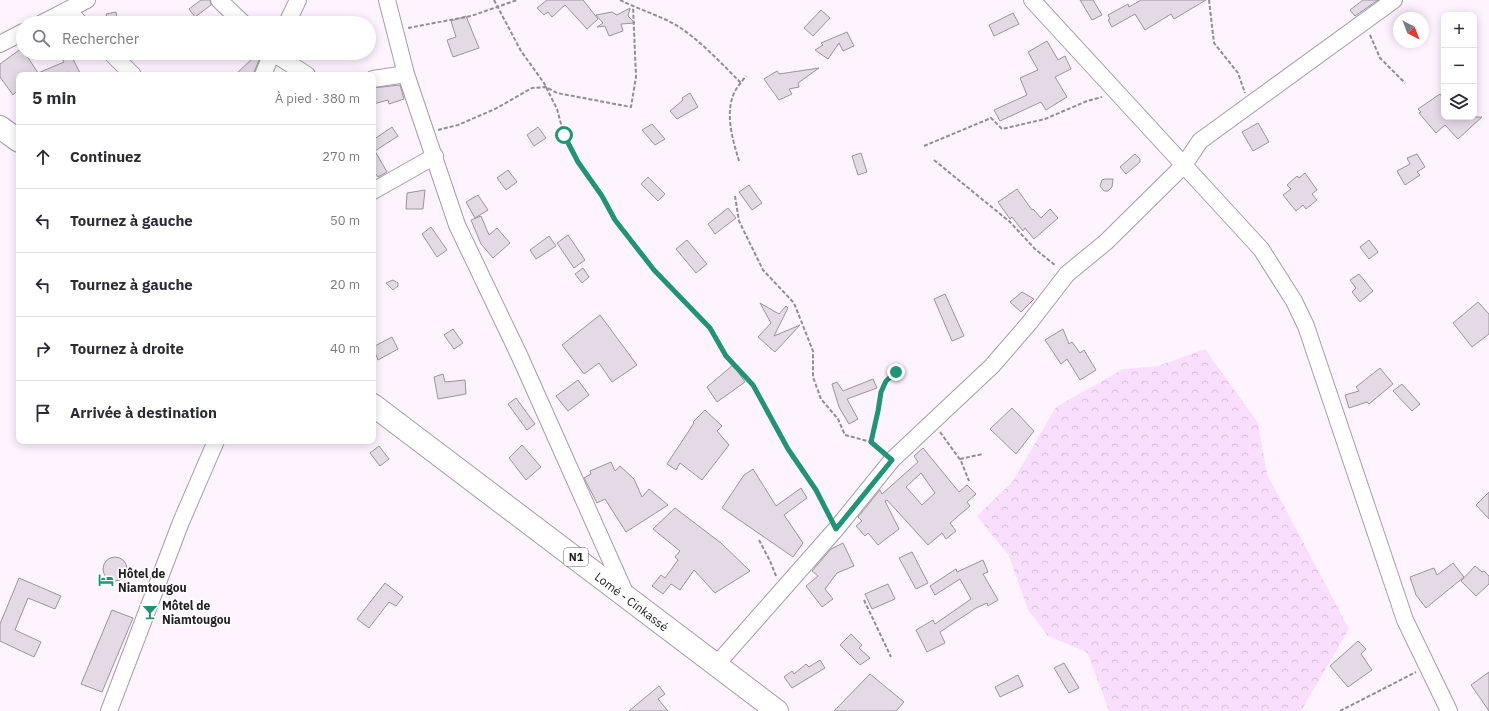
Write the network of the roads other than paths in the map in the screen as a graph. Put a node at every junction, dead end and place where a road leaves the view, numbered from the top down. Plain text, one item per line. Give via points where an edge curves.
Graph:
1 (87, 0) edge
2 (219, 0) edge
3 (298, 0) edge
4 (387, 0) edge
5 (1032, 0) edge
6 (1394, 0) edge
7 (67, 10) junction
8 (55, 16) edge
9 (73, 16) edge
10 (235, 16) edge
11 (290, 16) edge
12 (16, 36) edge
13 (0, 44) edge
14 (118, 60) edge
15 (270, 60) edge
16 (284, 60) edge
17 (130, 72) edge
18 (264, 72) edge
19 (302, 72) edge
20 (406, 74) junction
21 (376, 79) edge
22 (0, 127) edge
23 (16, 139) edge
24 (435, 156) junction
25 (1184, 165) junction
26 (376, 189) edge
27 (376, 407) edge
28 (215, 444) edge
29 (627, 597) junction
30 (716, 665) junction
31 (109, 711) edge
32 (777, 711) edge
33 (1449, 711) edge

1 - 7 street
2 - 10 street
3 - 11 street
4 - 20 street
5 - 25 street
6 - 25 street via 1200,141
7 - 8 street
7 - 9 street
12 - 13 street
14 - 17 street
15 - 18 street
16 - 19 street
20 - 21 street
20 - 24 street
22 - 23 highway
24 - 26 street
24 - 29 street via 457,225 520,357
25 - 30 street via 1106,242 1067,274 992,366 892,460 836,529
25 - 33 street via 1261,249 1294,301 1306,326 1405,620
27 - 29 highway, Lomé - Cinkassé / N1
28 - 31 street via 181,522
29 - 30 highway, Lomé - Cinkassé / N1
30 - 32 highway, Lomé - Cinkassé / N1

